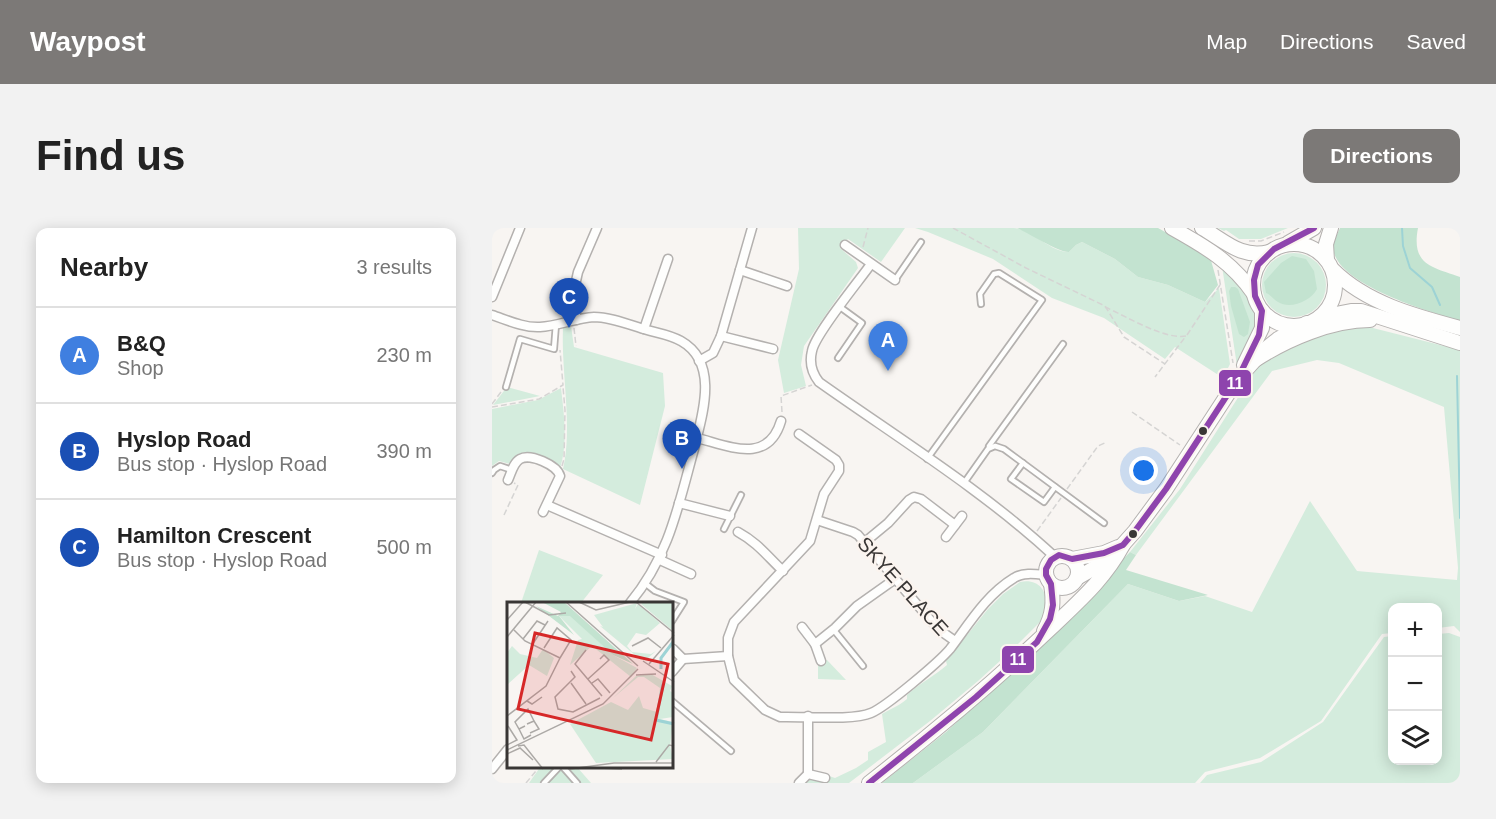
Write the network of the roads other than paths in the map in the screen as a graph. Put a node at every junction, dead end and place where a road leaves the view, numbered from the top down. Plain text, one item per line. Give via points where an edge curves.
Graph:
1 (520, 228) edge
2 (597, 228) edge
3 (752, 228) edge
4 (1172, 228) edge
5 (1202, 228) edge
6 (1314, 228) edge
7 (1331, 228) edge
8 (921, 242) dead end
9 (845, 245) dead end
10 (1284, 245) junction
11 (1269, 252) junction
12 (668, 259) dead end
13 (871, 264) junction
14 (1330, 265) junction
15 (740, 270) junction
16 (895, 280) joint
17 (787, 286) dead end
18 (1254, 294) junction
19 (492, 297) edge
20 (981, 304) dead end
21 (840, 307) junction
22 (1262, 311) junction
23 (492, 315) edge
24 (1320, 316) junction
25 (575, 320) junction
26 (1390, 321) junction
27 (1307, 323) junction
28 (556, 324) junction
29 (645, 329) junction
30 (721, 336) junction
31 (1459, 340) edge
32 (1063, 344) dead end
33 (773, 349) dead end
34 (838, 358) dead end
35 (1255, 360) junction
36 (699, 361) junction
37 (1238, 380) junction
38 (506, 387) road end
39 (781, 421) road end
40 (799, 434) dead end
41 (697, 438) junction
42 (988, 448) junction
43 (927, 459) junction
44 (1023, 463) junction
45 (512, 470) junction
46 (492, 473) edge
47 (508, 480) road end
48 (963, 483) junction
49 (1055, 487) junction
50 (741, 495) dead end
51 (679, 503) junction
52 (730, 516) junction
53 (962, 516) dead end
54 (817, 520) junction
55 (1104, 523) dead end
56 (955, 525) junction
57 (724, 529) dead end
58 (738, 532) dead end
59 (946, 537) dead end
60 (865, 542) junction
61 (1123, 545) junction
62 (1055, 557) junction
63 (661, 558) junction
64 (1072, 559) junction
65 (783, 571) junction
66 (691, 574) dead end
67 (895, 579) junction
68 (1048, 579) junction
69 (1075, 580) junction
70 (646, 584) junction
71 (631, 602) edge
72 (674, 618) edge
73 (1053, 626) junction
74 (802, 627) dead end
75 (833, 629) junction
76 (955, 641) junction
77 (1037, 642) junction
78 (815, 644) junction
79 (674, 650) edge
80 (728, 656) junction
81 (683, 658) junction
82 (820, 661) dead end
83 (863, 666) dead end
84 (674, 669) edge
85 (674, 703) edge
86 (808, 716) junction
87 (507, 750) edge
88 (731, 751) dead end
89 (559, 768) edge
90 (563, 768) edge
91 (492, 769) edge
92 (808, 774) junction
93 (825, 778) dead end
94 (544, 783) edge
95 (577, 783) edge
96 (799, 783) edge
97 (868, 783) edge

1 - 19 street
2 - 25 street via 578,272
3 - 15 street
4 - 18 main road via 1226,261
5 - 11 main road via 1242,252
6 - 10 main road
7 - 14 main road via 1326,244
8 - 16 lane
9 - 13 street
10 - 11 main road
10 - 14 main road via 1307,246 1318,251
11 - 18 main road via 1256,270
12 - 29 street
13 - 16 street
13 - 21 street
14 - 24 main road via 1335,289
14 - 31 main road via 1354,289
15 - 17 street
15 - 30 street
18 - 22 main road
20 - 43 lane via 980,294 994,274 999,273 1042,300
21 - 34 lane via 862,323
21 - 43 street via 812,349 812,369 819,382
22 - 27 main road via 1280,323
22 - 37 main road via 1259,335
23 - 28 street via 528,326
24 - 26 main road via 1361,311
24 - 27 main road
25 - 28 street
25 - 29 street via 603,318
26 - 31 main road
26 - 35 main road via 1340,323 1286,342
27 - 35 main road via 1273,343
28 - 38 lane via 554,349 520,339
29 - 36 street via 680,340
30 - 33 street
30 - 36 street via 713,353
32 - 42 lane
35 - 37 main road
36 - 41 street via 706,389
37 - 61 main road via 1166,489
39 - 41 street via 772,438 755,450
40 - 54 street via 839,465 840,471 824,494
41 - 51 street
42 - 44 lane via 1004,449
42 - 48 lane
43 - 48 street
44 - 49 lane
44 - 49 lane via 1011,478 1044,502
45 - 46 lane via 500,466
45 - 47 street
45 - 63 street via 520,459 529,457 559,472 545,508
48 - 62 street
49 - 55 lane
50 - 52 lane
51 - 52 street
51 - 63 street
52 - 57 lane
53 - 56 street
54 - 60 street, SKYE PLACE via 853,532
54 - 65 street via 810,541
56 - 59 street
56 - 60 street via 921,499 914,498
58 - 65 street via 766,551
60 - 67 street, SKYE PLACE
61 - 64 main road
61 - 69 main road via 1110,559
61 - 73 main road via 1110,568
62 - 64 main road via 1064,555
62 - 68 main road via 1047,564
63 - 66 street
63 - 70 street
64 - 69 main road via 1078,568
65 - 80 street via 734,622 728,638
67 - 75 street
67 - 76 street, SKYE PLACE via 938,629
68 - 69 main road via 1065,588
68 - 76 street via 1015,576 985,603
68 - 77 main road via 1053,605
69 - 73 main road via 1070,602
70 - 71 street
70 - 72 lane via 684,602
73 - 77 main road
74 - 78 street
75 - 78 street
75 - 83 lane
76 - 86 street via 877,711 860,717
77 - 97 main road via 976,697
78 - 82 street
79 - 81 street
80 - 81 street
80 - 86 street via 734,680 765,710 780,717
81 - 84 street
85 - 88 lane
86 - 92 street
87 - 91 street
89 - 94 lane
90 - 95 lane
92 - 93 street
92 - 96 street

